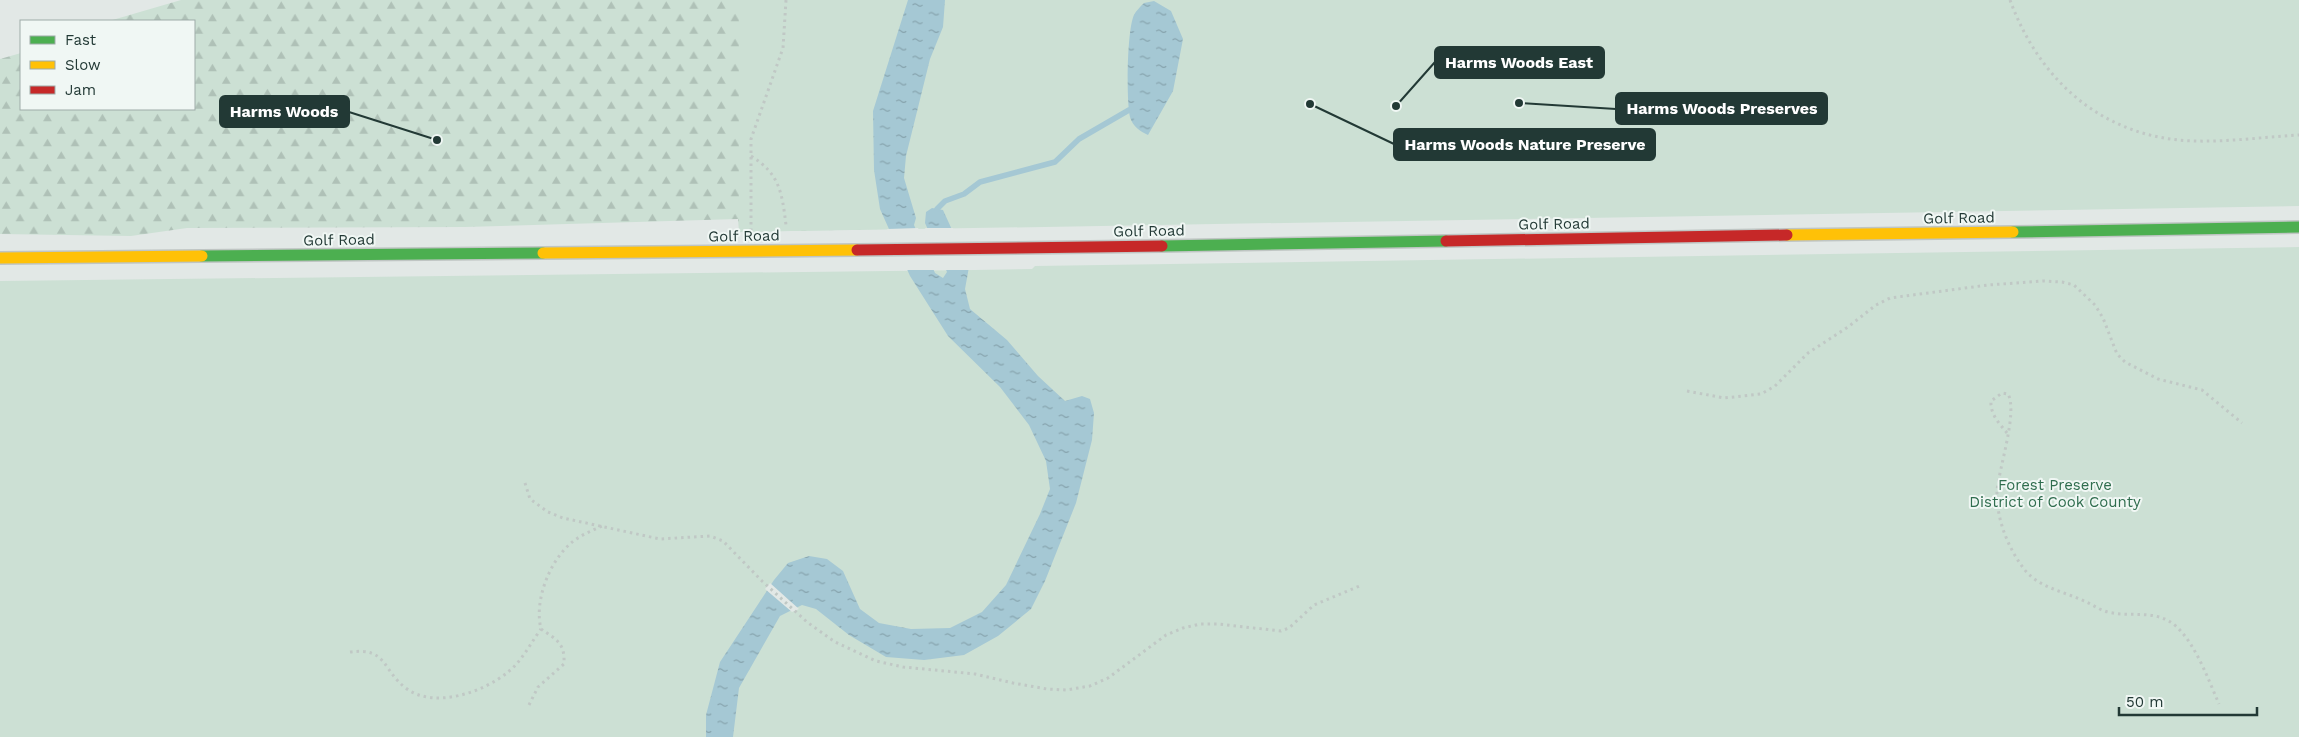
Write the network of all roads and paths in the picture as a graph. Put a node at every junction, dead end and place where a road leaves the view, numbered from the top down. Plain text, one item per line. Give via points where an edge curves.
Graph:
1 (786, 0) edge
2 (2010, 0) edge
3 (2299, 134) edge
4 (751, 156) junction
5 (786, 225) dead end
6 (2299, 227) edge
7 (751, 251) junction
8 (0, 258) edge
9 (1687, 391) dead end
10 (2242, 423) dead end
11 (2007, 433) junction
12 (525, 483) dead end
13 (602, 526) junction
14 (1362, 585) dead end
15 (541, 629) junction
16 (350, 652) dead end
17 (2219, 704) dead end
18 (529, 705) dead end

1 - 4 path via 783,48 751,139
2 - 3 path via 2026,37 2057,81 2078,100 2125,128 2146,135 2192,141
4 - 5 path via 766,165 781,191
4 - 7 path
6 - 7 main road, Golf Road
7 - 8 main road, Golf Road
9 - 10 path via 1724,398 1761,394 1775,386 1808,353 1890,298 1988,285 2062,282 2084,293 2103,318 2117,354 2125,362 2158,379 2202,390
11 - 11 path via 2011,400 2002,392 1991,401 1991,408
11 - 17 path via 1997,493 2003,528 2024,568 2033,579 2099,610 2143,613 2161,617 2176,627 2189,644
12 - 13 path via 530,499 548,512
13 - 14 path via 660,539 710,536 723,541 807,622 835,642 876,661 903,668 975,674 1066,690 1090,686 1108,678 1166,635 1183,628 1218,624 1281,631 1289,628 1314,605
13 - 15 path via 572,542 560,554 542,597
15 - 16 path via 509,672 472,691 444,697 418,695 398,680 374,653 365,650
15 - 18 path via 561,644 564,664 538,687

